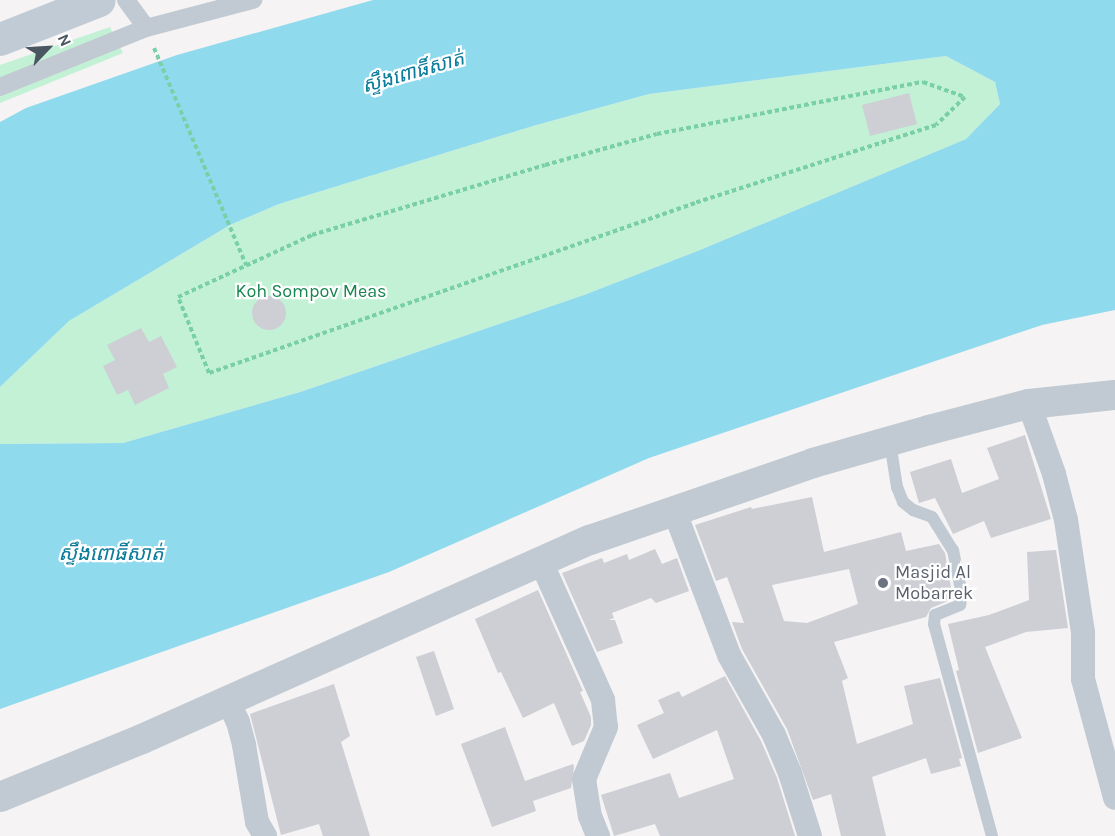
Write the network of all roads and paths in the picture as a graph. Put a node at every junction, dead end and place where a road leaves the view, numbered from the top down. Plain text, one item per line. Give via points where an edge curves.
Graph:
1 (99, 0) edge
2 (126, 0) edge
3 (253, 0) edge
4 (146, 28) junction
5 (0, 39) edge
6 (153, 45) dead end
7 (0, 87) edge
8 (246, 265) junction
9 (1115, 395) edge
10 (1029, 404) junction
11 (890, 441) junction
12 (674, 510) junction
13 (542, 564) junction
14 (228, 700) junction
15 (0, 797) edge
16 (1115, 798) edge
17 (265, 836) edge
18 (598, 836) edge
19 (810, 836) edge
20 (992, 836) edge

1 - 5 main road
2 - 4 street
3 - 4 street
4 - 7 street
6 - 8 path
8 - 8 path via 178,297 209,373 695,203 936,125 965,97 923,82 657,134 312,235
9 - 10 street
10 - 11 street
10 - 16 street via 1066,520 1083,633 1083,679
11 - 12 street
11 - 20 lane via 903,502 932,517 953,550 962,595 960,605 935,615 934,624
12 - 13 street via 590,540
12 - 19 street via 729,655 778,744
13 - 14 street
13 - 18 street via 603,700 606,727 584,779
14 - 15 street
14 - 17 street via 244,745 257,822

